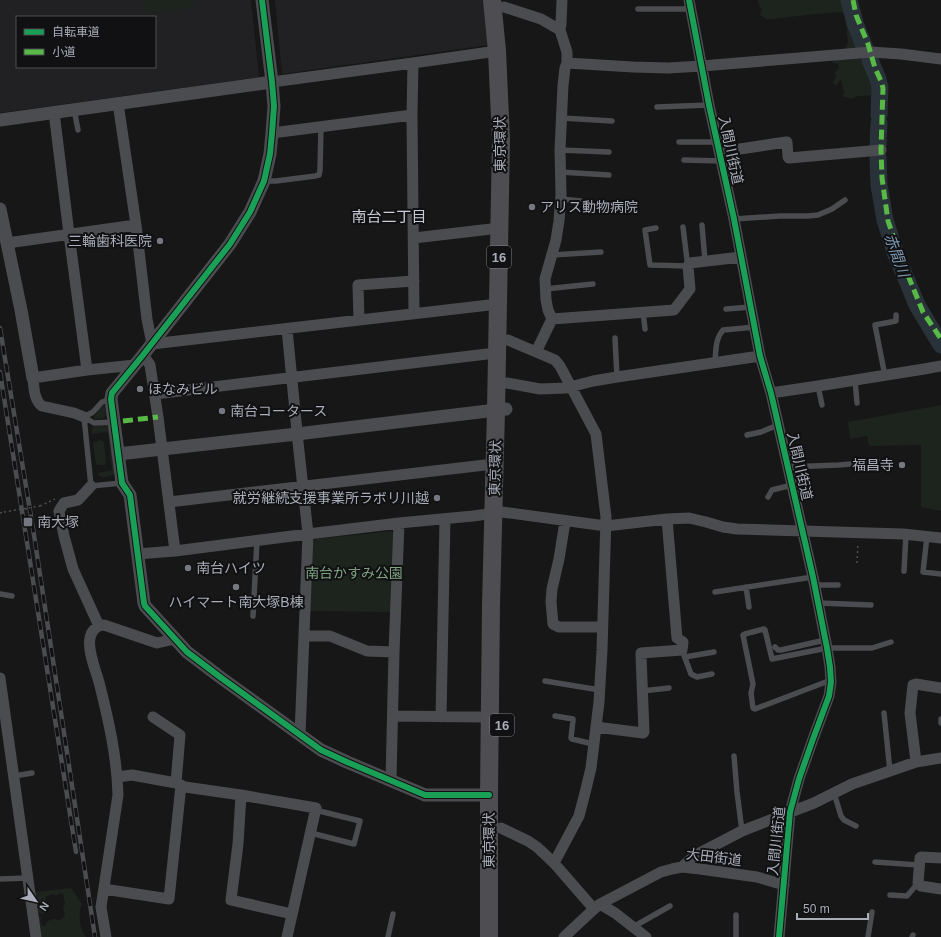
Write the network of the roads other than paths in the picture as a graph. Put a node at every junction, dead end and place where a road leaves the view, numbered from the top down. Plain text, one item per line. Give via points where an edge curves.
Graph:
1 (262, 0) edge
2 (562, 0) edge
3 (500, 2) edge
4 (690, 5) edge
5 (638, 9) dead end
6 (560, 30) junction
7 (498, 51) junction
8 (941, 59) edge
9 (413, 63) junction
10 (567, 63) junction
11 (702, 66) junction
12 (272, 82) junction
13 (118, 103) junction
14 (709, 105) junction
15 (657, 107) dead end
16 (74, 109) junction
17 (54, 112) junction
18 (412, 115) junction
19 (562, 118) junction
20 (0, 120) edge
21 (612, 121) dead end
22 (321, 127) junction
23 (78, 130) dead end
24 (272, 133) junction
25 (679, 142) dead end
26 (560, 150) junction
27 (881, 150) dead end
28 (609, 152) dead end
29 (720, 152) junction
30 (684, 160) dead end
31 (560, 172) junction
32 (609, 175) dead end
33 (264, 181) junction
34 (561, 199) junction
35 (845, 200) dead end
36 (581, 201) dead end
37 (0, 209) edge
38 (734, 219) junction
39 (136, 225) junction
40 (702, 225) dead end
41 (683, 226) dead end
42 (656, 228) dead end
43 (491, 229) dead end
44 (69, 234) junction
45 (414, 238) junction
46 (7, 243) junction
47 (601, 252) dead end
48 (551, 255) junction
49 (741, 257) junction
50 (705, 261) junction
51 (689, 264) junction
52 (414, 281) junction
53 (593, 284) dead end
54 (545, 289) junction
55 (498, 304) junction
56 (751, 307) junction
57 (726, 309) dead end
58 (643, 312) junction
59 (414, 313) junction
60 (896, 316) dead end
61 (552, 319) junction
62 (359, 320) junction
63 (755, 327) junction
64 (287, 329) junction
65 (645, 329) dead end
66 (615, 338) dead end
67 (508, 340) junction
68 (152, 344) junction
69 (536, 352) junction
70 (487, 354) dead end
71 (760, 356) junction
72 (139, 360) junction
73 (715, 362) junction
74 (941, 366) edge
75 (87, 370) junction
76 (885, 376) junction
77 (617, 377) junction
78 (33, 378) junction
79 (292, 378) junction
80 (855, 380) junction
81 (507, 383) junction
82 (818, 386) junction
83 (571, 387) junction
84 (771, 393) junction
85 (154, 394) junction
86 (111, 398) junction
87 (858, 403) dead end
88 (822, 405) dead end
89 (501, 410) junction
90 (84, 417) junction
91 (114, 422) junction
92 (778, 425) junction
93 (297, 434) junction
94 (747, 434) dead end
95 (162, 449) junction
96 (118, 454) junction
97 (888, 461) dead end
98 (485, 465) dead end
99 (787, 467) junction
100 (122, 483) junction
101 (792, 485) junction
102 (91, 486) junction
103 (303, 486) junction
104 (768, 497) dead end
105 (169, 502) junction
106 (498, 513) junction
107 (445, 519) junction
108 (667, 519) junction
109 (566, 521) junction
110 (399, 524) junction
111 (606, 526) junction
112 (802, 531) junction
113 (308, 534) junction
114 (906, 534) junction
115 (927, 536) junction
116 (941, 538) edge
117 (257, 540) junction
118 (175, 551) junction
119 (137, 554) junction
120 (904, 571) dead end
121 (941, 574) edge
122 (813, 581) junction
123 (838, 586) dead end
124 (746, 587) junction
125 (715, 592) dead end
126 (0, 594) edge
127 (12, 596) dead end
128 (818, 603) junction
129 (871, 605) dead end
130 (749, 607) dead end
131 (253, 616) dead end
132 (99, 626) junction
133 (602, 627) junction
134 (304, 636) junction
135 (176, 639) junction
136 (891, 642) dead end
137 (826, 644) junction
138 (775, 647) dead end
139 (394, 652) junction
140 (714, 652) dead end
141 (684, 653) junction
142 (712, 674) dead end
143 (0, 678) edge
144 (831, 680) junction
145 (545, 681) dead end
146 (669, 688) dead end
147 (941, 688) edge
148 (600, 690) junction
149 (642, 691) junction
150 (884, 713) dead end
151 (393, 716) junction
152 (555, 716) dead end
153 (152, 717) dead end
154 (441, 717) junction
155 (480, 717) dead end
156 (941, 719) edge
157 (941, 723) edge
158 (3, 726) edge
159 (596, 727) junction
160 (300, 735) junction
161 (593, 744) junction
162 (734, 756) dead end
163 (941, 758) edge
164 (916, 762) junction
165 (890, 771) junction
166 (32, 773) dead end
167 (14, 776) junction
168 (118, 777) junction
169 (391, 780) junction
170 (179, 784) junction
171 (834, 793) junction
172 (241, 795) junction
173 (489, 795) junction
174 (315, 810) junction
175 (790, 812) junction
176 (856, 826) dead end
177 (501, 828) junction
178 (742, 831) junction
179 (311, 833) junction
180 (941, 858) edge
181 (875, 862) dead end
182 (554, 863) junction
183 (919, 865) junction
184 (682, 868) junction
185 (28, 878) junction
186 (0, 879) edge
187 (918, 884) junction
188 (784, 886) junction
189 (104, 889) junction
190 (941, 889) edge
191 (890, 895) dead end
192 (597, 906) junction
193 (670, 906) dead end
194 (872, 912) dead end
195 (292, 914) junction
196 (393, 914) dead end
197 (736, 915) dead end
198 (634, 927) junction
199 (36, 937) edge
200 (106, 937) edge
201 (287, 937) edge
202 (388, 937) edge
203 (489, 937) edge
204 (501, 937) edge
205 (564, 937) edge
206 (646, 937) edge
207 (736, 937) edge
208 (780, 937) edge
209 (868, 937) edge

1 - 12 street
2 - 6 street
3 - 6 street
3 - 7 highway, 東京環状 / 16
3 - 67 highway, 東京環状 / 16 via 508,51 511,95
4 - 5 lane
4 - 11 street, 入間川街道
6 - 10 street via 567,52
7 - 9 street
7 - 55 highway, 東京環状 / 16
8 - 11 street via 871,52
9 - 12 street
9 - 18 street
10 - 11 street via 668,68
10 - 19 street via 564,68
11 - 14 street, 入間川街道
12 - 13 street
12 - 24 street
13 - 16 street
13 - 39 street
14 - 15 lane
14 - 29 street, 入間川街道
16 - 17 street
16 - 23 lane
17 - 20 street
17 - 44 street
18 - 22 street
18 - 45 street
19 - 21 lane
19 - 26 street
22 - 24 street
22 - 33 lane via 319,175
24 - 33 street
25 - 29 lane
26 - 28 lane
26 - 31 street
27 - 29 street via 789,158 786,142
29 - 30 lane
29 - 38 street, 入間川街道
31 - 32 lane
31 - 34 street
33 - 68 street via 240,230
34 - 36 lane
34 - 48 street via 560,221
35 - 38 lane via 818,215
37 - 46 street
38 - 49 street, 入間川街道
39 - 44 street
39 - 68 street
40 - 50 lane
41 - 51 lane
42 - 51 lane via 645,230 650,265
43 - 45 street
44 - 46 street
44 - 75 street
45 - 52 street
46 - 78 street via 22,310
47 - 48 lane
48 - 54 street
49 - 50 street
49 - 56 street, 入間川街道
50 - 51 street
51 - 58 street via 690,289 674,310
52 - 59 street
52 - 62 street via 358,285
53 - 54 lane
54 - 61 street
55 - 59 street
55 - 89 highway, 東京環状 / 16
56 - 57 lane
56 - 63 street, 入間川街道
58 - 61 street
58 - 65 lane
59 - 62 street
60 - 76 lane via 896,321 875,325
61 - 69 street
62 - 64 street
63 - 71 street, 入間川街道
63 - 73 lane via 723,330 716,343
64 - 68 street
64 - 79 street
66 - 77 lane
67 - 69 street
67 - 81 highway, 東京環状 / 16
68 - 72 street
69 - 83 street via 554,360
70 - 79 street
71 - 73 street
71 - 84 street, 入間川街道
72 - 75 street
72 - 85 street via 150,366
72 - 86 street via 112,393
73 - 77 street
74 - 76 street
75 - 78 street
76 - 80 street
77 - 83 street
78 - 90 street via 38,404
79 - 85 street
79 - 93 street
80 - 82 street
80 - 87 lane
81 - 83 street via 540,389
81 - 89 highway, 東京環状 / 16
82 - 84 street
82 - 88 lane
83 - 111 street via 596,434
84 - 92 street, 入間川街道
85 - 95 street
86 - 90 lane
86 - 91 street
89 - 93 street
89 - 106 highway, 東京環状 / 16
90 - 91 lane via 94,423
90 - 102 lane
91 - 96 street
92 - 94 lane
92 - 99 street, 入間川街道
93 - 95 street
93 - 103 street
95 - 96 street
95 - 105 street
96 - 100 street
97 - 99 lane
98 - 103 street
99 - 101 street, 入間川街道
100 - 102 lane
100 - 119 street via 130,495
101 - 104 lane via 772,490
101 - 112 street, 入間川街道
102 - 132 street via 78,500 64,502 59,511 73,569
103 - 105 street
103 - 113 street
105 - 118 street
106 - 107 street
106 - 109 street
106 - 173 highway, 東京環状 / 16 via 491,605
106 - 177 highway, 東京環状 / 16
107 - 110 street
107 - 154 street
108 - 111 street
108 - 112 street via 689,518 737,529
108 - 141 street via 677,638 683,642
109 - 111 street
109 - 133 street via 552,589 553,624 559,627
110 - 113 street
110 - 139 street
111 - 133 street
112 - 114 street
112 - 122 street, 入間川街道
113 - 117 street
113 - 134 street
114 - 115 street
114 - 120 lane
115 - 116 street
115 - 121 lane via 923,572
117 - 118 street
117 - 131 lane
118 - 119 street
119 - 135 street via 145,606
122 - 123 lane
122 - 124 lane
122 - 128 street, 入間川街道
124 - 125 lane
124 - 130 lane
126 - 127 lane
128 - 129 lane
128 - 137 street, 入間川街道
132 - 135 street via 104,625 157,643
132 - 168 street via 90,637 89,647 110,729
133 - 148 street
134 - 139 street via 330,636 367,651
134 - 160 street
135 - 160 street via 187,652
136 - 137 lane via 872,648
137 - 138 lane via 781,650
137 - 144 street, 入間川街道
137 - 144 lane via 772,659 764,629 743,635 753,684 752,708
139 - 151 street
140 - 141 lane
141 - 142 lane via 691,674 697,677
141 - 149 street via 641,654
143 - 158 street
144 - 175 street, 入間川街道 via 829,696 812,739
145 - 148 lane
146 - 149 lane
147 - 164 street via 913,685 910,714
148 - 159 street
149 - 159 street via 643,733
150 - 165 lane
151 - 154 street
151 - 169 street
152 - 161 lane via 573,719 572,739
153 - 170 street via 180,735
154 - 155 street
156 - 157 lane
158 - 167 street
159 - 161 street
160 - 169 street via 327,753
161 - 182 street via 579,816
162 - 178 lane
163 - 164 street
164 - 165 street
165 - 171 street
166 - 167 lane
167 - 185 street
168 - 170 street via 132,775
168 - 189 street via 118,795
169 - 173 street via 425,795
170 - 172 street
170 - 189 street via 169,899
171 - 175 street
171 - 176 lane via 840,816
172 - 174 street via 316,808
172 - 195 street via 238,844 230,900
173 - 203 highway, 東京環状 / 16
174 - 179 street
174 - 179 lane via 360,821 354,844
175 - 178 street
175 - 188 street, 入間川街道
177 - 182 street via 528,841
177 - 204 highway, 東京環状 / 16
178 - 184 street via 694,856
179 - 195 street
180 - 183 street via 921,856
181 - 183 lane
182 - 192 street
183 - 187 street
184 - 188 street, 大田街道 via 757,877
184 - 192 street, 大田街道 via 661,872
185 - 186 lane
185 - 199 street
187 - 190 street
187 - 191 lane via 907,896
188 - 208 street, 入間川街道
189 - 200 street via 101,906
192 - 198 street via 615,913
192 - 205 street, 大田街道
193 - 198 lane
194 - 209 lane
195 - 201 street
196 - 202 lane
197 - 207 lane
198 - 206 street

